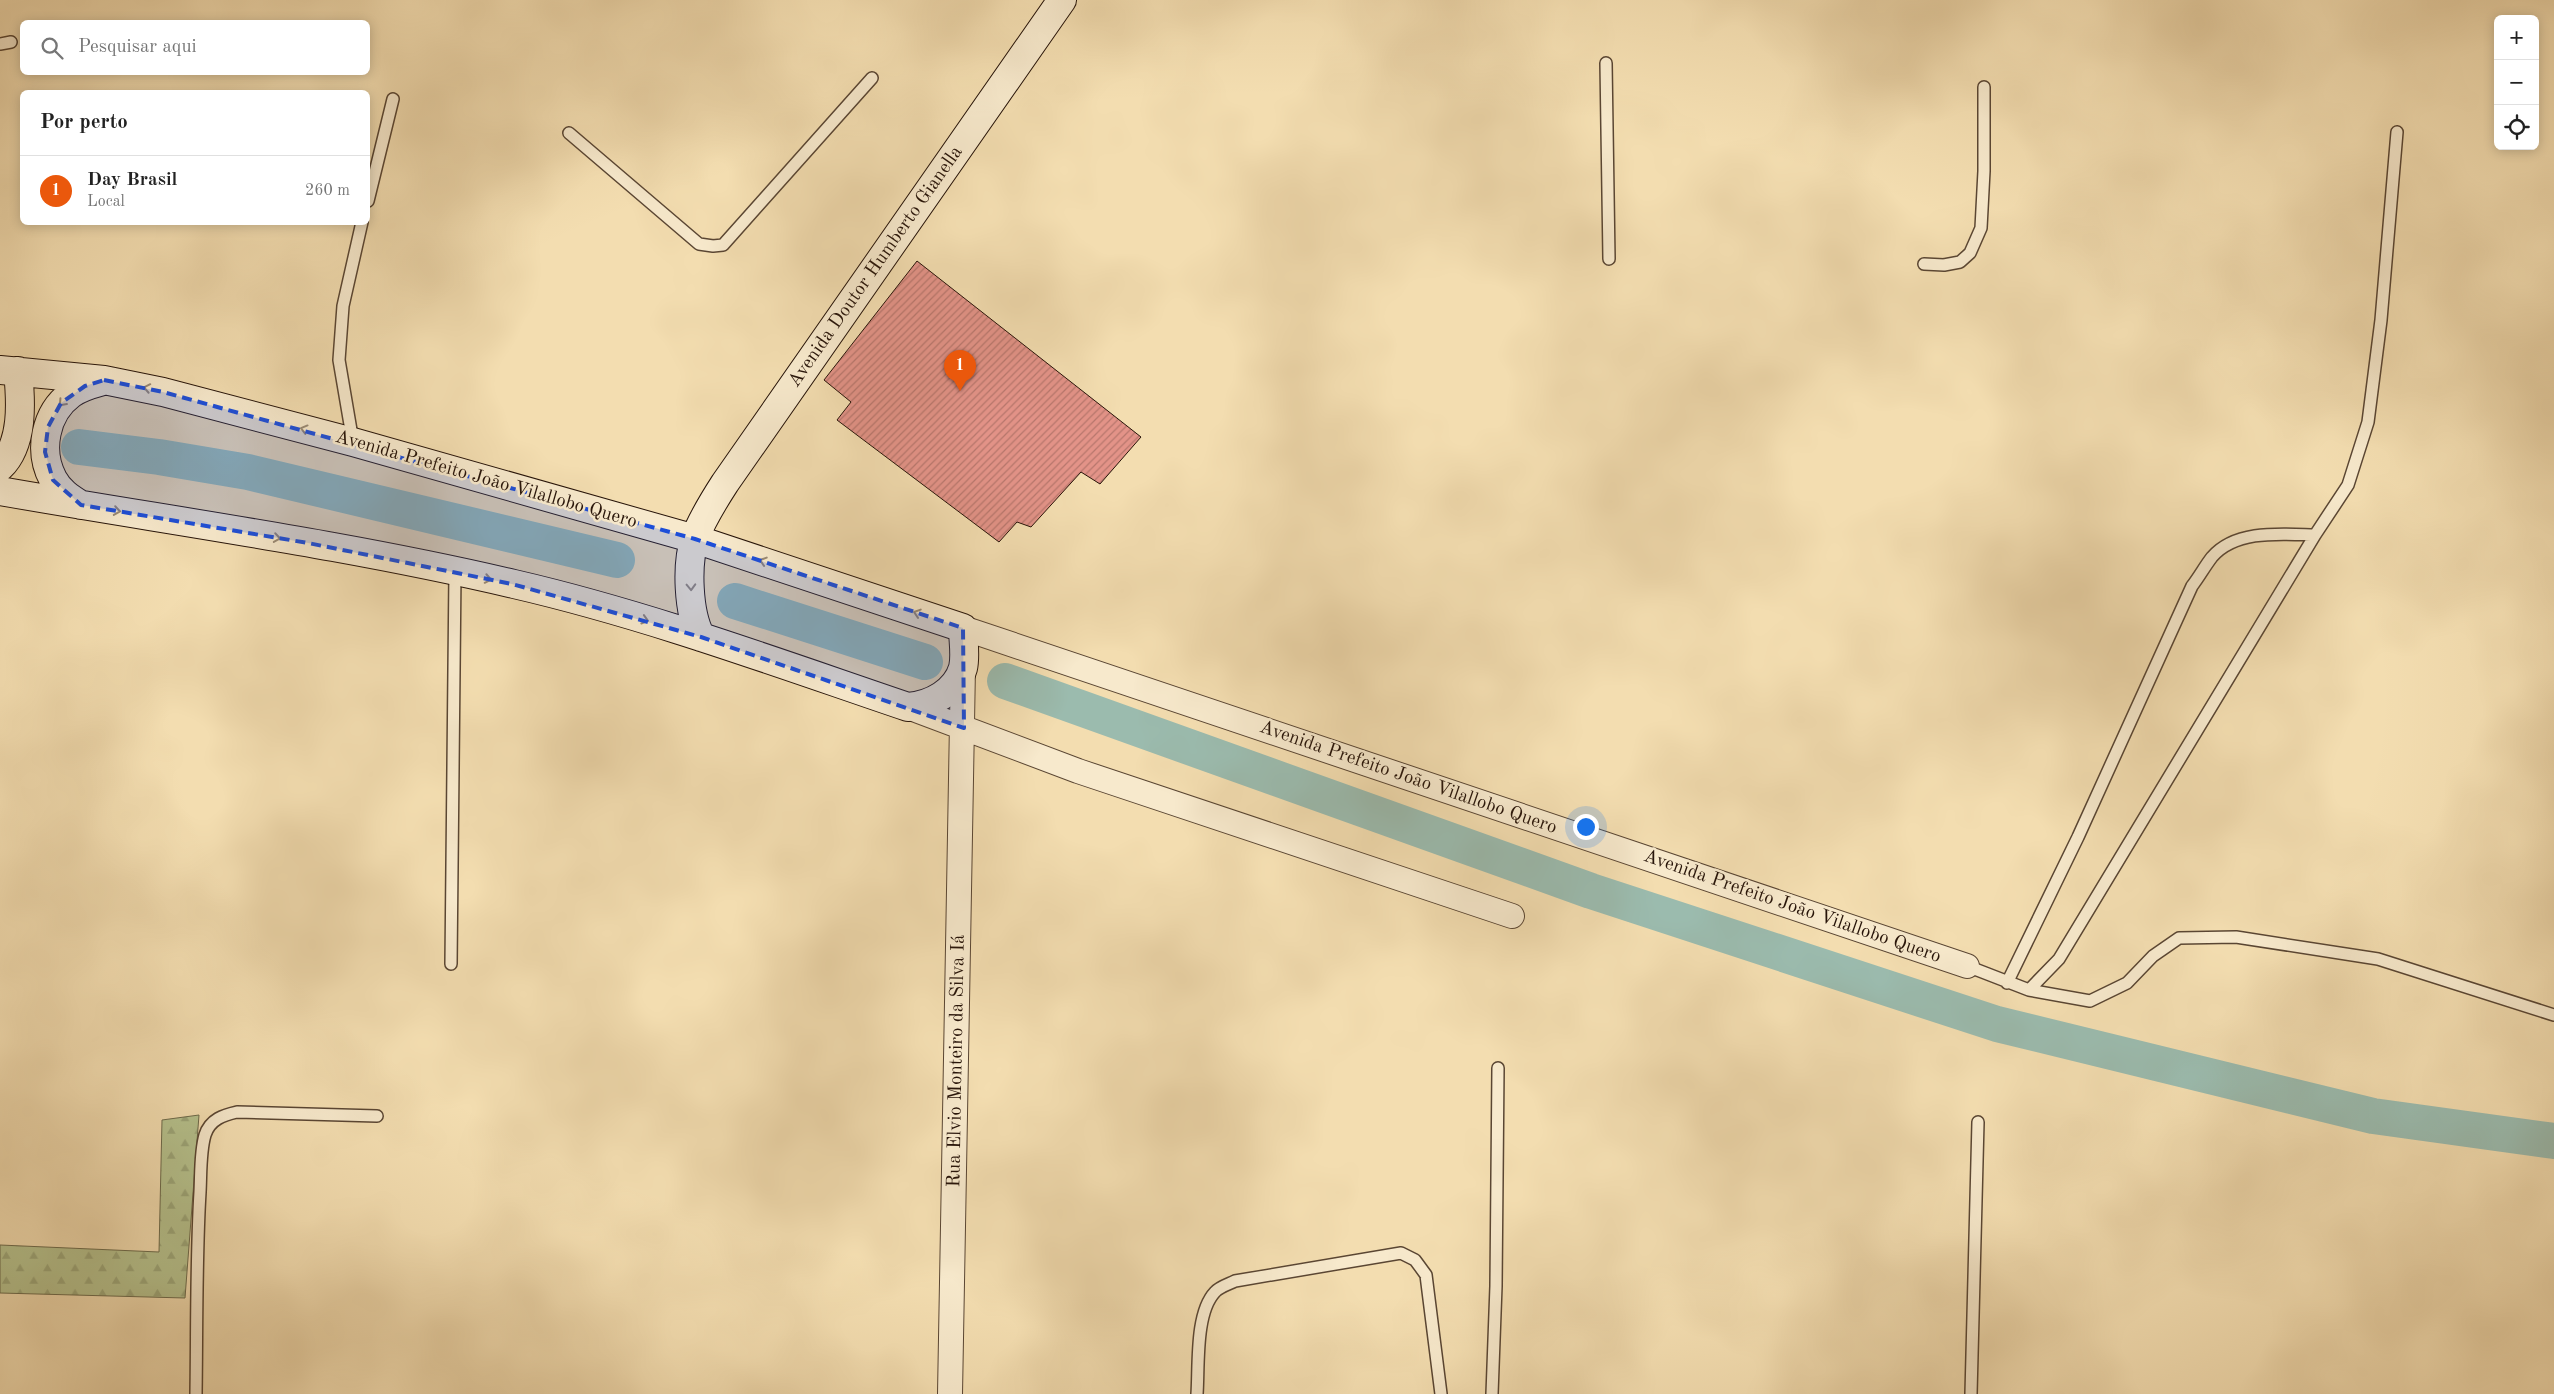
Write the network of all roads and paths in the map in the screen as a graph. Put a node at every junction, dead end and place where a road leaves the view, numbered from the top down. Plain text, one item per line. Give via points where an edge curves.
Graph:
1 (1062, 0) edge
2 (1606, 63) dead end
3 (872, 78) dead end
4 (1984, 87) dead end
5 (393, 99) dead end
6 (2397, 132) dead end
7 (569, 133) dead end
8 (370, 193) edge
9 (361, 225) edge
10 (1609, 260) dead end
11 (1924, 264) dead end
12 (9, 371) edge
13 (104, 380) junction
14 (0, 394) edge
15 (16, 432) junction
16 (354, 442) junction
17 (0, 467) edge
18 (0, 491) edge
19 (81, 505) junction
20 (2315, 535) junction
21 (695, 539) junction
22 (455, 572) junction
23 (963, 628) junction
24 (701, 637) junction
25 (963, 666) junction
26 (908, 708) junction
27 (964, 728) junction
28 (1512, 916) dead end
29 (451, 964) dead end
30 (1967, 966) joint
31 (2007, 983) junction
32 (2030, 990) junction
33 (2554, 1015) edge
34 (1498, 1068) dead end
35 (377, 1116) dead end
36 (1978, 1122) dead end
37 (196, 1394) edge
38 (950, 1394) edge
39 (1198, 1394) edge
40 (1442, 1394) edge
41 (1492, 1394) edge
42 (1971, 1394) edge

1 - 21 main road, Avenida Doutor Humberto Gianella via 725,483
2 - 10 lane
3 - 7 lane via 724,244 713,246 699,244
4 - 11 lane via 1981,228 1970,253 1960,262
5 - 8 lane
6 - 20 lane via 2381,320 2368,422 2348,485
9 - 16 lane via 343,306 340,360
12 - 13 main road, Avenida Prefeito João Vilallobo Quero
12 - 15 main road via 20,399
16 -> 13 main road, Avenida Prefeito João Vilallobo Quero via 163,392
13 -> 19 main road via 71,394 52,416 48,427 45,452 53,480 68,498
14 - 15 main road via 9,406
15 - 17 main road via 9,456
16 - 21 main road, Avenida Prefeito João Vilallobo Quero
18 - 19 main road
19 -> 22 main road via 308,543
20 - 31 lane via 2248,537 2213,556 2192,586 2078,837
20 - 32 lane via 2059,959
23 -> 21 main road, Avenida Prefeito João Vilallobo Quero
21 -> 24 main road via 692,606 695,626
22 -> 24 main road via 557,595
22 - 29 lane
23 - 25 main road
23 - 30 street, Avenida Prefeito João Vilallobo Quero
24 - 26 main road
25 - 26 main road via 945,694 923,706
25 - 27 street
26 - 27 street
27 - 28 street via 1078,771
27 - 38 street, Rua Elvio Monteiro da Silva Iá
30 - 31 lane
31 - 32 lane
32 - 33 lane via 2090,1001 2127,982 2153,956 2178,938 2236,937 2378,959
34 - 41 lane
35 - 37 lane via 237,1112 222,1116 211,1124 203,1145 199,1213
36 - 42 lane
39 - 40 lane via 1201,1328 1206,1307 1215,1291 1235,1281 1401,1253 1415,1260 1426,1275

